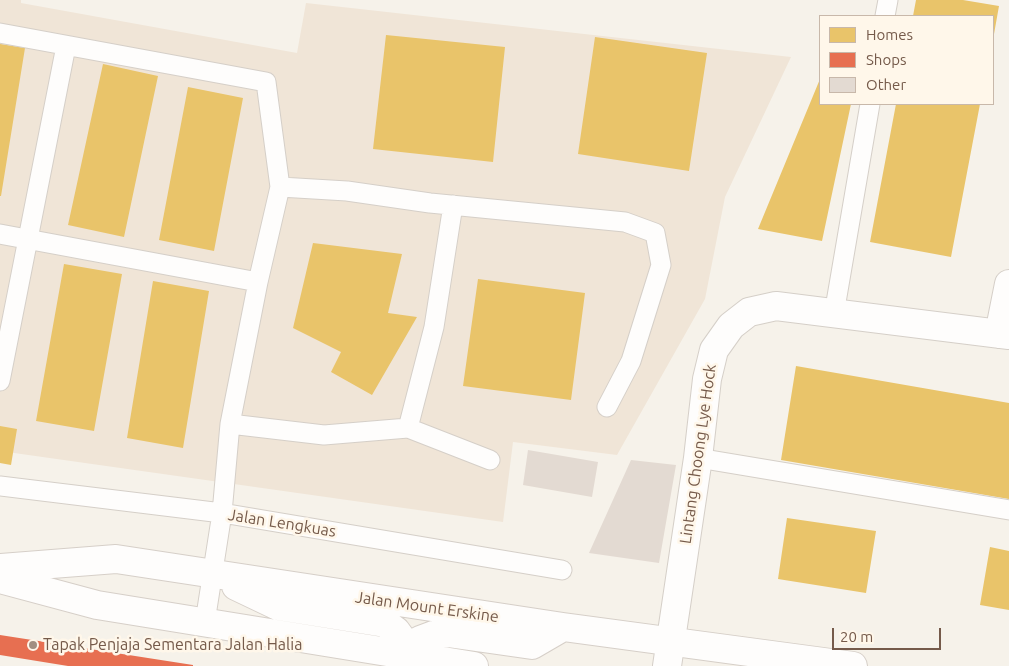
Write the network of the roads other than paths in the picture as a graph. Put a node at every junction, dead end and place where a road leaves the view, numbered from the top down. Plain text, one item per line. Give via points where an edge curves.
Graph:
1 (888, 0) edge
2 (886, 15) edge
3 (0, 33) edge
4 (66, 46) junction
5 (870, 105) edge
6 (280, 187) junction
7 (454, 205) junction
8 (0, 234) edge
9 (28, 239) junction
10 (258, 282) junction
11 (1009, 284) edge
12 (834, 314) junction
13 (1004, 334) edge
14 (0, 381) edge
15 (607, 407) dead end
16 (230, 424) junction
17 (408, 428) junction
18 (698, 458) junction
19 (490, 460) dead end
20 (0, 486) edge
21 (1009, 510) edge
22 (222, 513) junction
23 (0, 568) edge
24 (562, 570) dead end
25 (212, 575) junction
26 (0, 579) edge
27 (205, 622) junction
28 (563, 627) junction
29 (669, 654) edge
30 (405, 661) edge
31 (474, 666) edge
32 (853, 666) edge

1 - 2 lane
3 - 4 lane
4 - 6 lane via 266,82
4 - 9 lane
5 - 12 lane
6 - 7 lane
6 - 10 lane
7 - 15 lane via 625,222 655,234 661,265 631,361
7 - 17 lane via 434,327
8 - 9 lane
9 - 10 lane
9 - 14 lane
10 - 16 lane
11 - 13 main road
12 - 13 main road, Lintang Choong Lye Hock
12 - 18 main road, Lintang Choong Lye Hock via 776,306 749,312 731,326 714,350 707,379
16 - 17 lane via 324,436
16 - 22 lane
17 - 19 lane
18 - 21 lane
18 - 29 main road, Lintang Choong Lye Hock
20 - 22 lane, Jalan Lengkuas
22 - 24 lane, Jalan Lengkuas
22 - 25 lane
23 - 25 main road, Jalan Mount Erskine via 116,559
25 - 27 lane
25 - 28 main road, Jalan Mount Erskine
25 - 30 main road via 278,606 385,623 404,642
26 - 27 main road via 97,605
27 - 30 main road
28 - 29 main road, Jalan Mount Erskine
28 - 30 main road via 532,645 436,634 420,640
29 - 32 main road, Jalan Mount Erskine
30 - 31 main road

